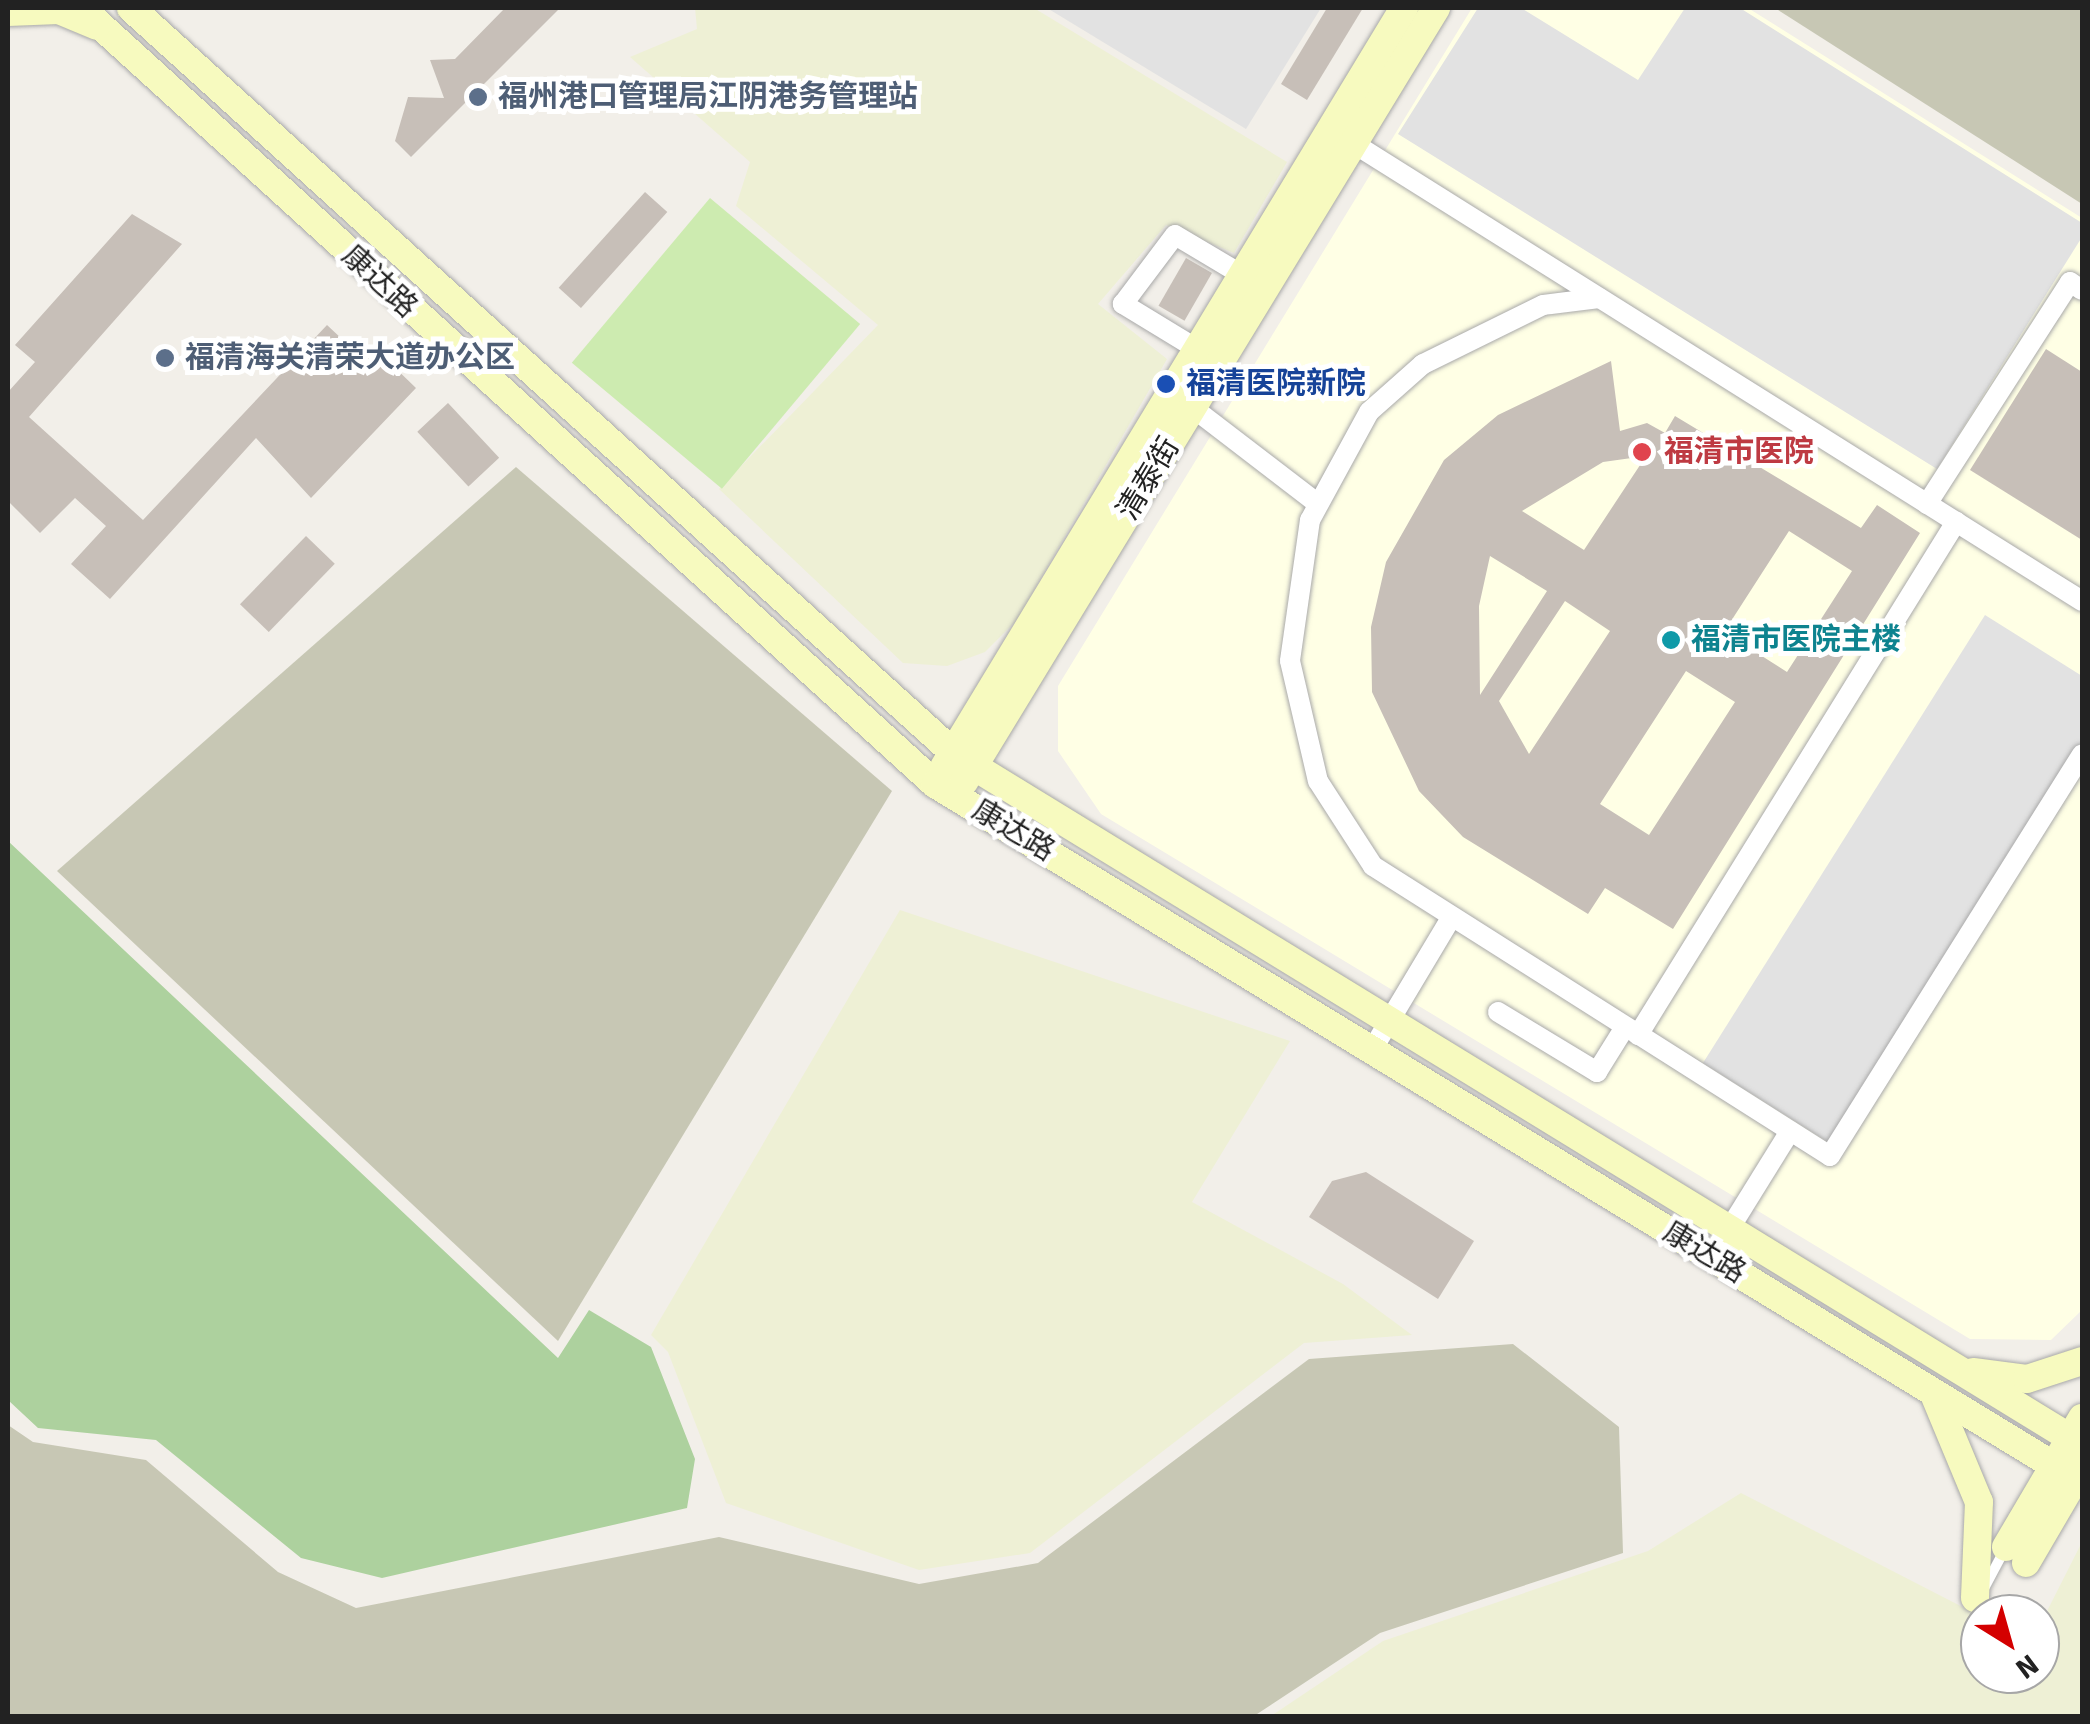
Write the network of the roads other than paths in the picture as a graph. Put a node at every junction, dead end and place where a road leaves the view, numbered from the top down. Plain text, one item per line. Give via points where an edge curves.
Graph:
1 (81, 8) edge
2 (131, 8) edge
3 (1404, 8) edge
4 (1436, 8) edge
5 (8, 12) edge
6 (102, 28) junction
7 (1342, 136) junction
8 (1242, 275) junction
9 (2082, 290) edge
10 (1599, 298) junction
11 (1197, 349) junction
12 (1193, 408) junction
13 (1317, 503) junction
14 (1927, 504) junction
15 (1956, 522) junction
16 (2082, 601) edge
17 (2082, 755) edge
18 (963, 759) junction
19 (945, 791) junction
20 (1452, 918) junction
21 (1498, 1012) dead end
22 (1388, 1020) junction
23 (1631, 1031) junction
24 (1372, 1050) junction
25 (1790, 1131) junction
26 (1728, 1228) junction
27 (1712, 1257) junction
28 (2082, 1361) edge
29 (1950, 1364) junction
30 (1934, 1392) junction
31 (2078, 1434) edge
32 (2071, 1471) edge
33 (2016, 1555) joint
34 (1975, 1594) edge
35 (1984, 1594) edge

1 - 6 street, 康达路
2 - 18 street, 康达路
3 - 7 street, 清泰街
4 - 7 street, 清泰街
5 - 6 street via 59,10
6 - 19 street, 康达路
7 - 8 street, 清泰街
7 - 10 street
7 - 12 street, 清泰街
8 - 11 street, 清泰街
8 - 11 street via 1175,236 1124,304
9 - 14 street via 2070,282
10 - 13 street via 1542,306 1424,364 1369,412
10 - 14 street
11 - 18 street, 清泰街
12 - 13 street
12 - 18 street, 清泰街
13 - 20 street via 1290,612 1290,661 1312,762 1373,866
14 - 15 street
15 - 16 street
15 - 23 street
17 - 25 street via 1830,1156
18 - 19 street, 清泰街
18 - 22 street, 康达路
19 - 24 street, 康达路
20 - 22 street
20 - 23 street
21 - 23 street via 1597,1072
22 - 24 street
22 - 26 street, 康达路
23 - 25 street
24 - 27 street, 康达路
25 - 26 street
26 - 27 street
26 - 29 street, 康达路
27 - 30 street, 康达路
28 - 29 street via 2027,1379
29 - 31 street, 康达路
30 - 32 street, 康达路
30 - 34 street via 1979,1502
31 - 32 street
32 - 33 street
33 - 35 lane

